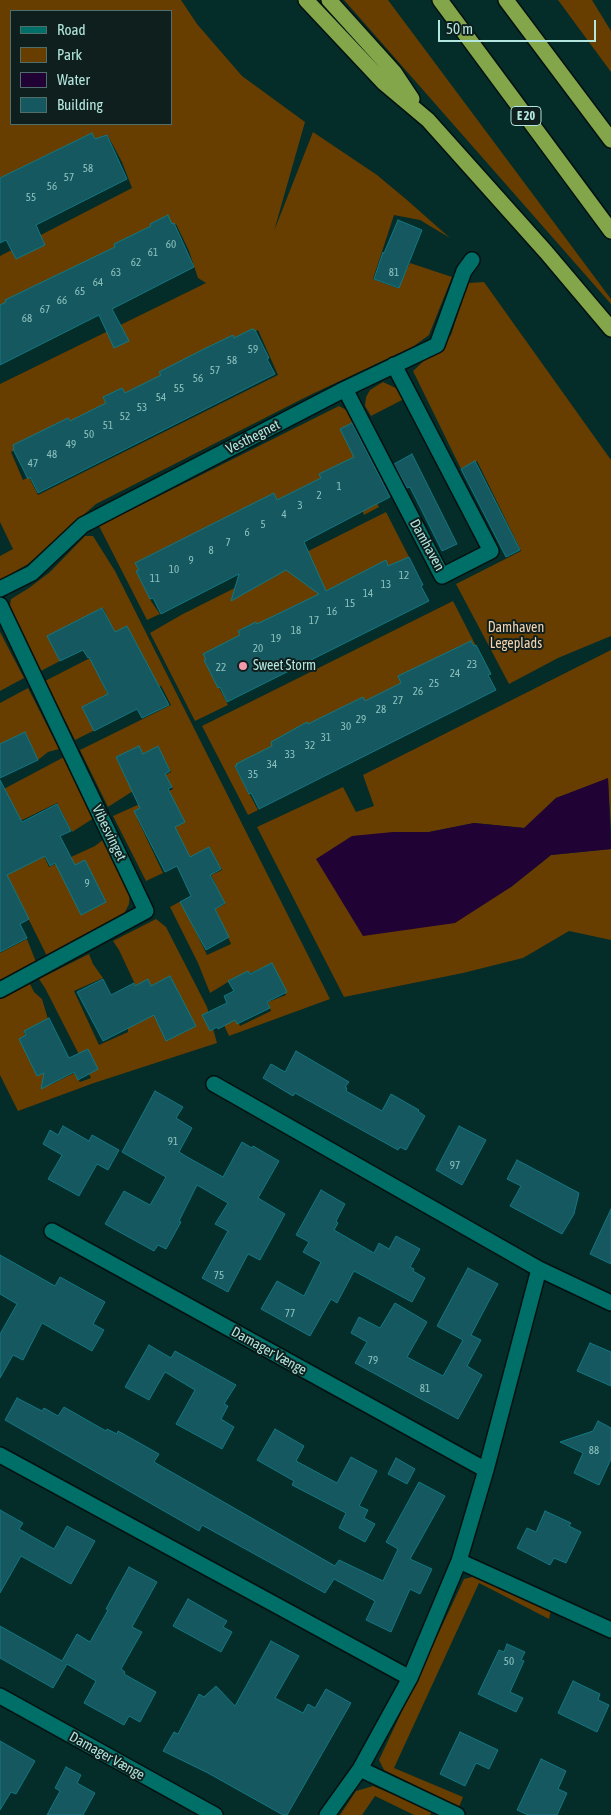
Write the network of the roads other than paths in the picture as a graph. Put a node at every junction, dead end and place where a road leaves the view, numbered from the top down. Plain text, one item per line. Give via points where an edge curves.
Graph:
1 (306, 0) edge
2 (329, 0) edge
3 (440, 0) edge
4 (506, 0) edge
5 (421, 113) junction
6 (611, 140) edge
7 (611, 231) edge
8 (472, 260) dead end
9 (611, 329) edge
10 (394, 365) junction
11 (345, 389) junction
12 (0, 589) edge
13 (0, 605) edge
14 (0, 990) edge
15 (214, 1084) dead end
16 (52, 1231) dead end
17 (539, 1269) junction
18 (611, 1303) edge
19 (0, 1455) edge
20 (486, 1470) junction
21 (459, 1561) junction
22 (611, 1630) edge
23 (410, 1678) junction
24 (0, 1696) edge
25 (360, 1769) junction
26 (215, 1815) edge
27 (328, 1815) edge
28 (457, 1815) edge

1 - 5 highway via 384,83
2 - 5 highway via 394,72
3 - 7 highway, E 20
4 - 6 highway
5 - 9 highway
8 - 10 street, Vesthegnet via 464,270 437,345
10 - 11 street, Vesthegnet
10 - 11 street, Damhaven via 491,551 442,576
11 - 12 street, Vesthegnet via 83,525 32,573
13 - 14 street, Vibesvinget via 146,911
15 - 17 street
16 - 20 street, Damager Vænge
17 - 18 street
17 - 20 street
19 - 23 street
20 - 21 street
21 - 22 street
21 - 23 street
23 - 25 street
24 - 26 street, Damager Vænge
25 - 27 street
25 - 28 street

